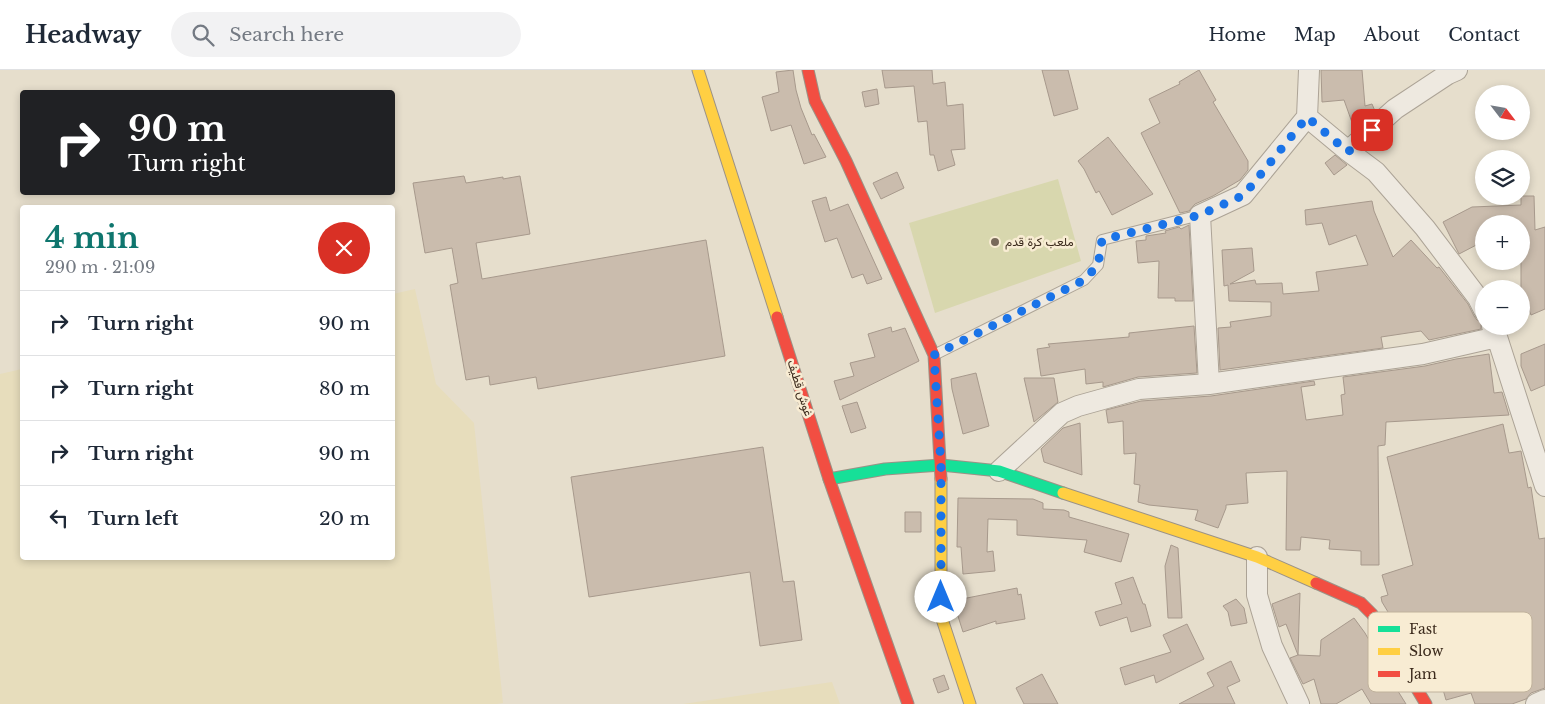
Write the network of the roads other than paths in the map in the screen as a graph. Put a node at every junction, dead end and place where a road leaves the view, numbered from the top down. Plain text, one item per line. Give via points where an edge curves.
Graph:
1 (698, 70) edge
2 (808, 70) edge
3 (1309, 70) edge
4 (1456, 70) edge
5 (1307, 117) junction
6 (1348, 152) junction
7 (1200, 215) junction
8 (1475, 294) edge
9 (1484, 335) edge
10 (1495, 335) edge
11 (934, 355) junction
12 (1209, 384) junction
13 (941, 465) junction
14 (999, 470) junction
15 (829, 479) junction
16 (1545, 486) edge
17 (1257, 558) junction
18 (1370, 612) edge
19 (1418, 692) edge
20 (1545, 700) edge
21 (908, 704) edge
22 (970, 704) edge
23 (1299, 704) edge
24 (1426, 704) edge
25 (1536, 704) edge

1 - 15 street, غوش قطيف
2 - 11 street via 816,101
3 - 5 street
4 - 6 street via 1396,109
5 - 6 street
5 - 7 street via 1244,195
6 - 8 street via 1376,172 1425,228
7 - 11 lane via 1102,240 1098,265 1084,280
7 - 12 street
9 - 12 street via 1424,354
10 - 16 street
11 - 13 street
12 - 14 street via 1140,389 1078,406 1062,413
13 - 14 street
13 - 15 street via 886,469
13 - 22 street via 941,616
14 - 17 street
15 - 21 street, غوش قطيف
17 - 18 street via 1361,602
17 - 23 street via 1257,594 1272,646
19 - 24 street
20 - 25 street

